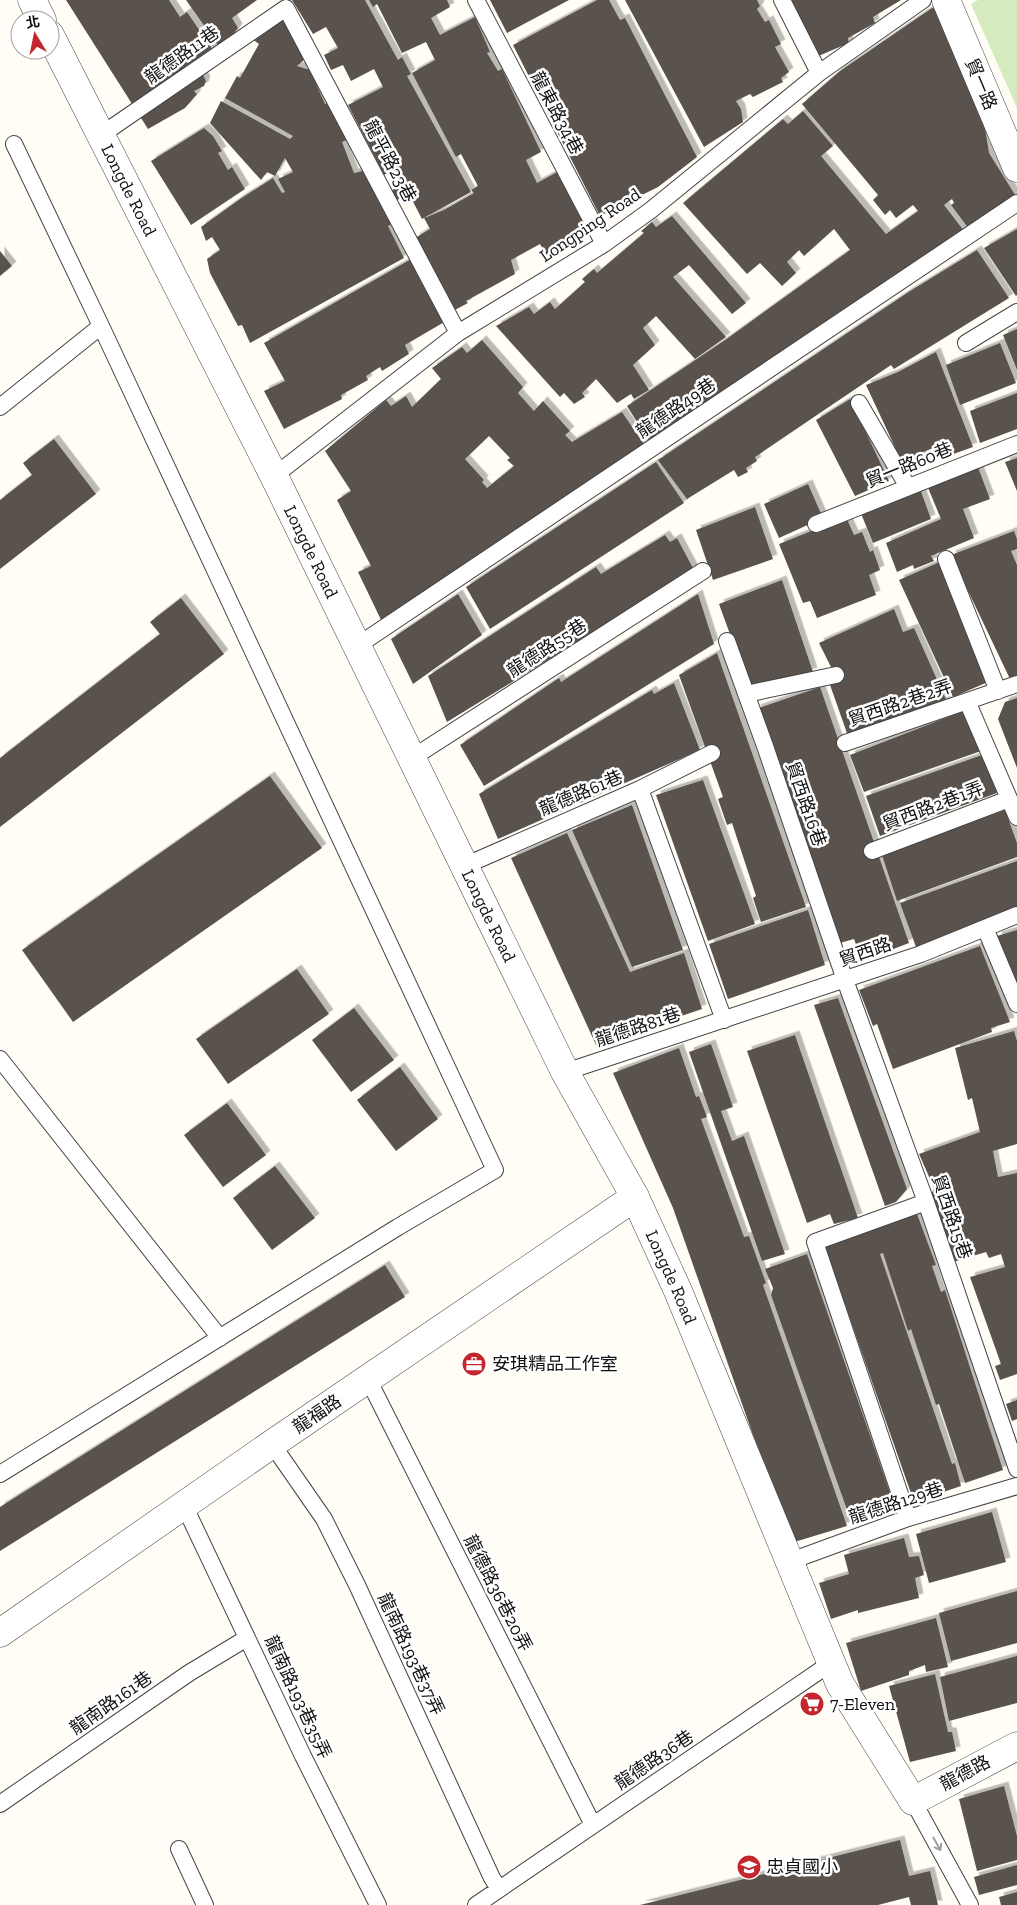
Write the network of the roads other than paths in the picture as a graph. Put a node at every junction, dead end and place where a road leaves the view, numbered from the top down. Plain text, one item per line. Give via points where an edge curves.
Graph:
1 (476, 0) edge
2 (782, 0) edge
3 (923, 0) edge
4 (946, 0) edge
5 (286, 8) joint
6 (60, 55) edge
7 (819, 74) junction
8 (101, 135) junction
9 (14, 144) dead end
10 (1017, 168) edge
11 (1017, 203) edge
12 (604, 244) junction
13 (1017, 312) edge
14 (101, 326) junction
15 (458, 334) junction
16 (966, 343) dead end
17 (859, 404) dead end
18 (0, 407) edge
19 (1017, 444) edge
20 (274, 476) junction
21 (908, 487) junction
22 (816, 524) dead end
23 (946, 559) dead end
24 (703, 571) dead end
25 (727, 641) dead end
26 (357, 646) junction
27 (836, 675) dead end
28 (1017, 684) edge
29 (998, 690) junction
30 (746, 694) junction
31 (967, 701) junction
32 (845, 743) dead end
33 (712, 753) dead end
34 (412, 758) junction
35 (640, 789) junction
36 (1009, 799) junction
37 (1017, 817) edge
38 (872, 851) dead end
39 (464, 866) junction
40 (1017, 915) edge
41 (985, 928) junction
42 (845, 980) junction
43 (1017, 1004) edge
44 (724, 1020) junction
45 (0, 1059) edge
46 (565, 1072) junction
47 (635, 1197) junction
48 (926, 1202) junction
49 (220, 1338) junction
50 (368, 1379) junction
51 (272, 1444) junction
52 (1017, 1469) edge
53 (0, 1474) edge
54 (1017, 1486) edge
55 (184, 1505) junction
56 (908, 1518) junction
57 (788, 1562) junction
58 (0, 1633) edge
59 (247, 1638) junction
60 (831, 1664) junction
61 (1017, 1746) edge
62 (913, 1801) junction
63 (0, 1804) edge
64 (593, 1825) junction
65 (179, 1849) dead end
66 (499, 1889) junction
67 (205, 1905) edge
68 (378, 1905) edge
69 (476, 1905) edge
70 (970, 1905) edge

1 - 12 lane, 龍東路34巷
2 - 7 lane
3 - 7 lane, Longping Road
4 - 10 street, 貿一路
5 - 8 lane, 龍德路11巷
5 - 15 lane, 龍平路23巷
6 - 8 street, Longde Road
7 - 12 lane, Longping Road
8 - 20 street, Longde Road
9 - 14 lane
11 - 26 lane, 龍德路49巷
12 - 15 lane, Longping Road
13 - 16 lane
14 - 18 lane
14 - 49 lane via 495,1170
15 - 20 lane, Longping Road
17 - 21 lane
19 - 21 lane, 貿一路60巷
20 - 26 street, Longde Road
21 - 22 lane, 貿一路60巷
23 - 29 lane
24 - 34 lane, 龍德路55巷
25 - 30 lane, 貿西路16巷
26 - 34 street, Longde Road
27 - 30 lane
28 - 29 lane, 貿西路2巷2弄
29 - 31 lane, 貿西路2巷2弄
30 - 42 lane, 貿西路16巷
31 - 32 lane, 貿西路2巷2弄
31 - 36 lane
33 - 35 lane, 龍德路61巷
34 - 39 street, Longde Road
35 - 39 lane, 龍德路61巷
35 - 44 lane
36 - 37 lane
36 - 38 lane, 貿西路2巷1弄
39 - 46 street, Longde Road
40 - 41 lane, 貿西路
41 - 42 lane, 貿西路
41 - 43 lane
42 - 44 lane, 貿西路
42 - 48 lane, 貿西路15巷
44 - 46 lane, 龍德路81巷
45 - 49 lane
46 - 47 street, Longde Road
47 - 50 street, 龍福路
47 - 57 street, Longde Road via 678,1291
48 - 52 lane, 貿西路15巷
48 - 56 lane via 815,1242
49 - 53 lane
50 - 51 street, 龍福路
50 - 64 lane, 龍德路36巷20弄
51 - 55 street, 龍福路
51 - 66 lane, 龍南路193巷37弄 via 324,1519
54 - 56 lane, 龍德路129巷
55 - 58 street, 龍福路
55 - 59 lane, 龍南路193巷35弄
56 - 57 lane, 龍德路129巷
57 - 60 street, Longde Road
59 - 63 lane, 龍南路161巷 via 189,1673
59 - 68 lane, 龍南路193巷35弄
60 - 62 street, Longde Road via 840,1684
60 - 64 lane, 龍德路36巷
61 - 62 street, 龍德路
62 -> 70 lane
64 - 66 lane, 龍德路36巷
65 - 67 lane
66 - 69 lane, 龍德路36巷

